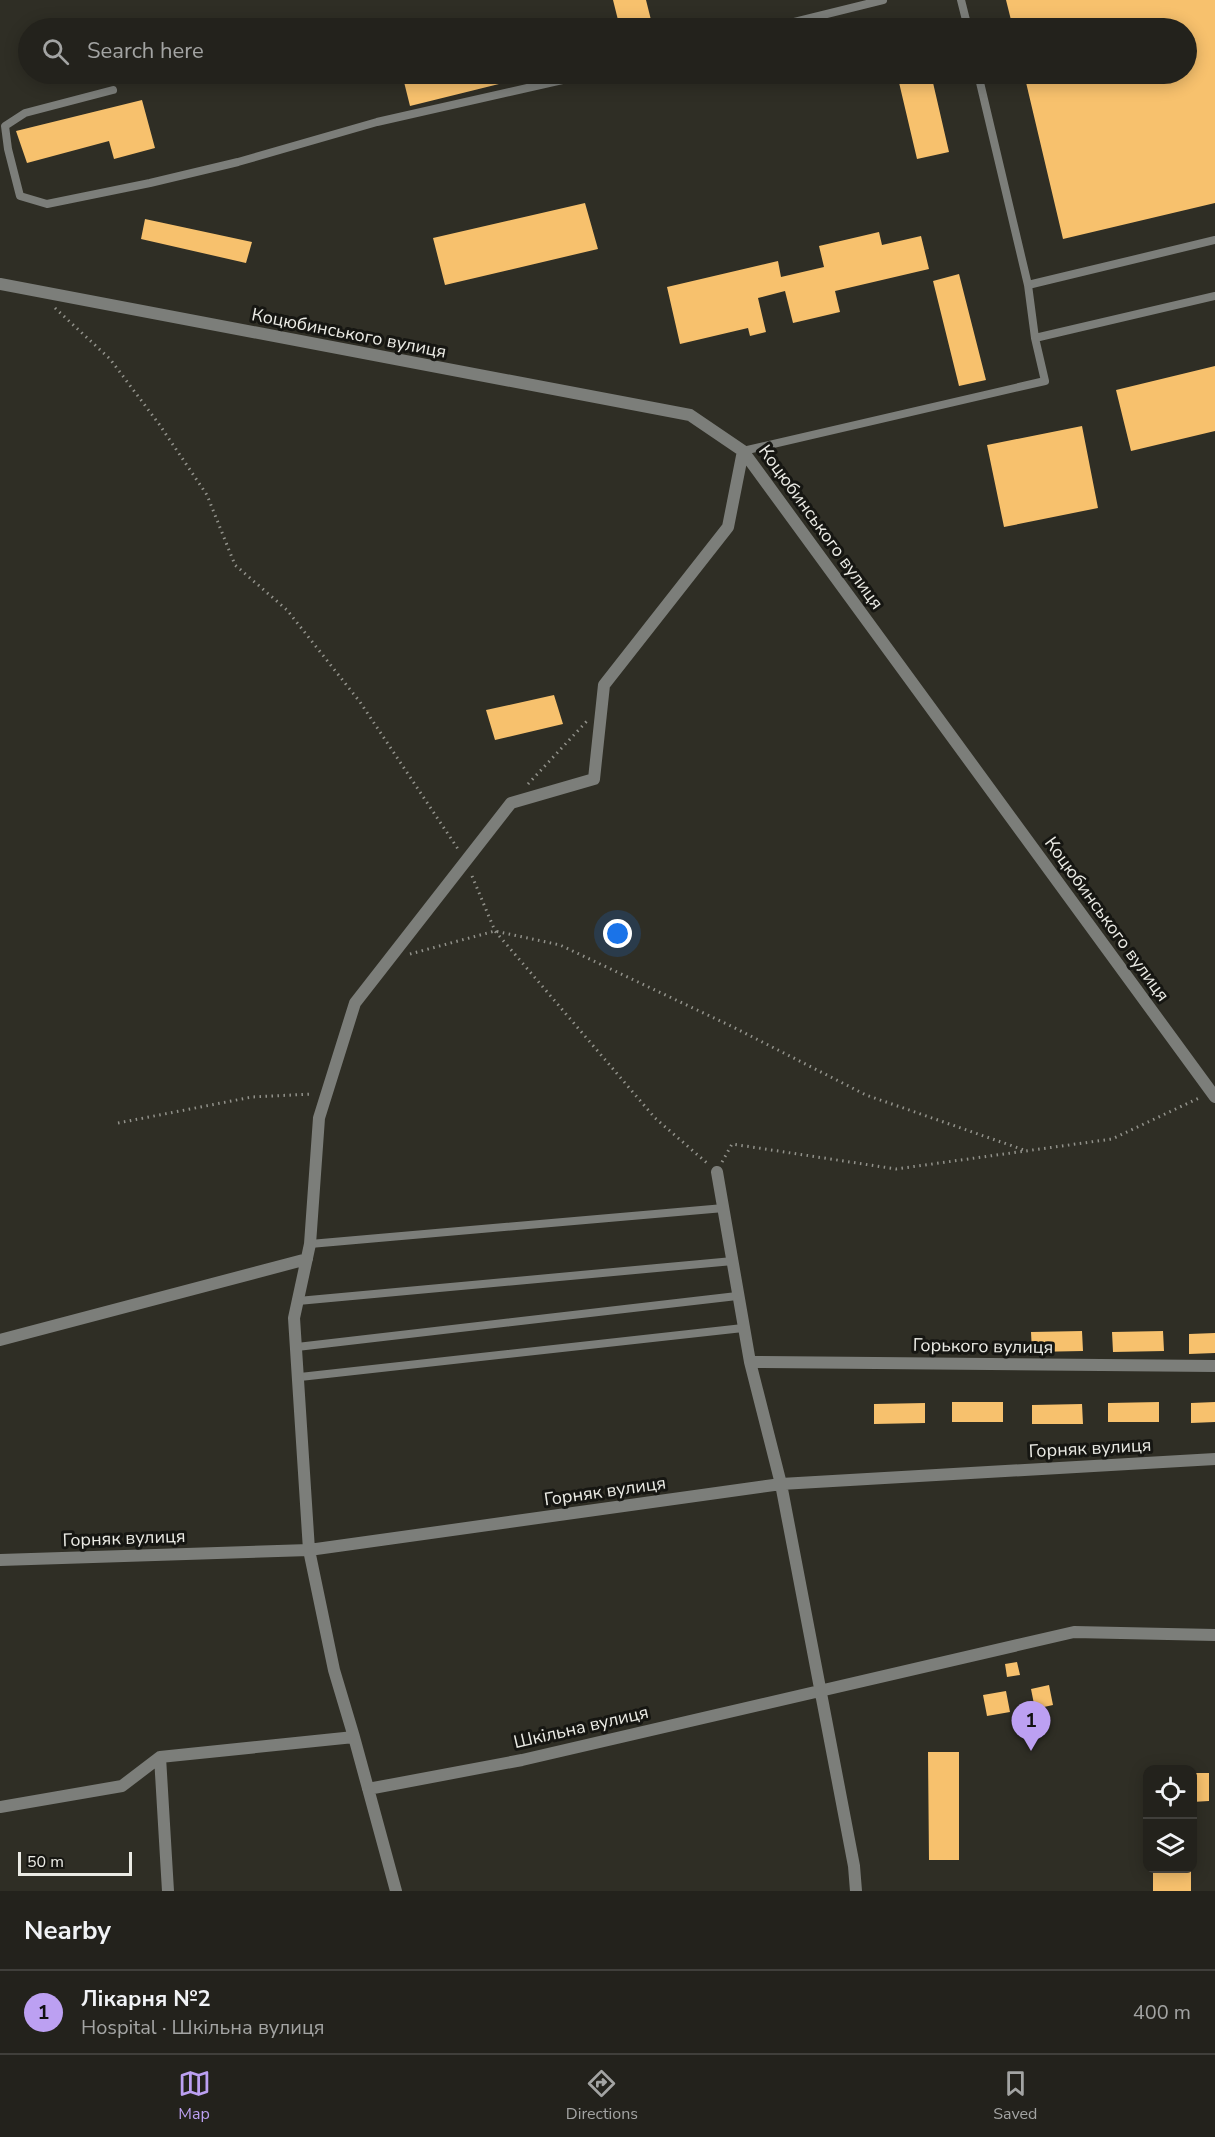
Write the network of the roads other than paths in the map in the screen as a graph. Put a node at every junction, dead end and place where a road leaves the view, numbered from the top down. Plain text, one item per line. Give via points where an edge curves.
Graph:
1 (883, 0) edge
2 (961, 0) edge
3 (810, 18) edge
4 (966, 18) edge
5 (545, 84) edge
6 (980, 84) edge
7 (113, 90) dead end
8 (1215, 240) edge
9 (0, 284) edge
10 (1028, 285) junction
11 (1215, 296) edge
12 (1035, 338) junction
13 (744, 451) junction
14 (1213, 1095) edge
15 (717, 1172) road end
16 (724, 1208) junction
17 (310, 1244) junction
18 (307, 1259) junction
19 (733, 1261) junction
20 (737, 1296) junction
21 (298, 1301) junction
22 (743, 1328) junction
23 (0, 1340) edge
24 (297, 1347) junction
25 (750, 1362) junction
26 (1215, 1366) edge
27 (300, 1377) junction
28 (1215, 1459) edge
29 (781, 1484) junction
30 (309, 1550) junction
31 (0, 1560) edge
32 (1215, 1635) edge
33 (820, 1691) junction
34 (354, 1737) junction
35 (160, 1757) junction
36 (368, 1789) junction
37 (0, 1807) edge
38 (168, 1891) edge
39 (396, 1891) edge
40 (856, 1891) edge

1 - 3 lane
2 - 4 lane
5 - 7 lane via 377,122 150,183 47,204 20,196 5,126 25,113
6 - 10 lane
8 - 10 lane
9 - 13 street, Коцюбинського вулиця via 690,414
10 - 12 lane
11 - 12 lane
12 - 13 lane via 1045,381
13 - 14 street, Коцюбинського вулиця
13 - 17 street via 728,526 604,685 594,779 511,802 355,1003 319,1118
15 - 16 street
16 - 17 lane
16 - 19 street
17 - 18 street
18 - 21 street
18 - 23 street
19 - 20 street
19 - 21 lane
20 - 22 street
20 - 24 lane
21 - 24 street via 294,1318
22 - 25 street
22 - 27 lane
24 - 27 street
25 - 26 street, Горького вулиця
25 - 29 street
27 - 30 street
28 - 29 street, Горняк вулиця
29 - 30 street, Горняк вулиця
29 - 33 street
30 - 31 street, Горняк вулиця
30 - 34 street via 334,1670
32 - 33 street, Шкільна вулиця via 1074,1632
33 - 36 street, Шкільна вулиця via 522,1760
33 - 40 street
34 - 35 street
34 - 36 street
35 - 37 street via 122,1786
35 - 38 street
36 - 39 street

